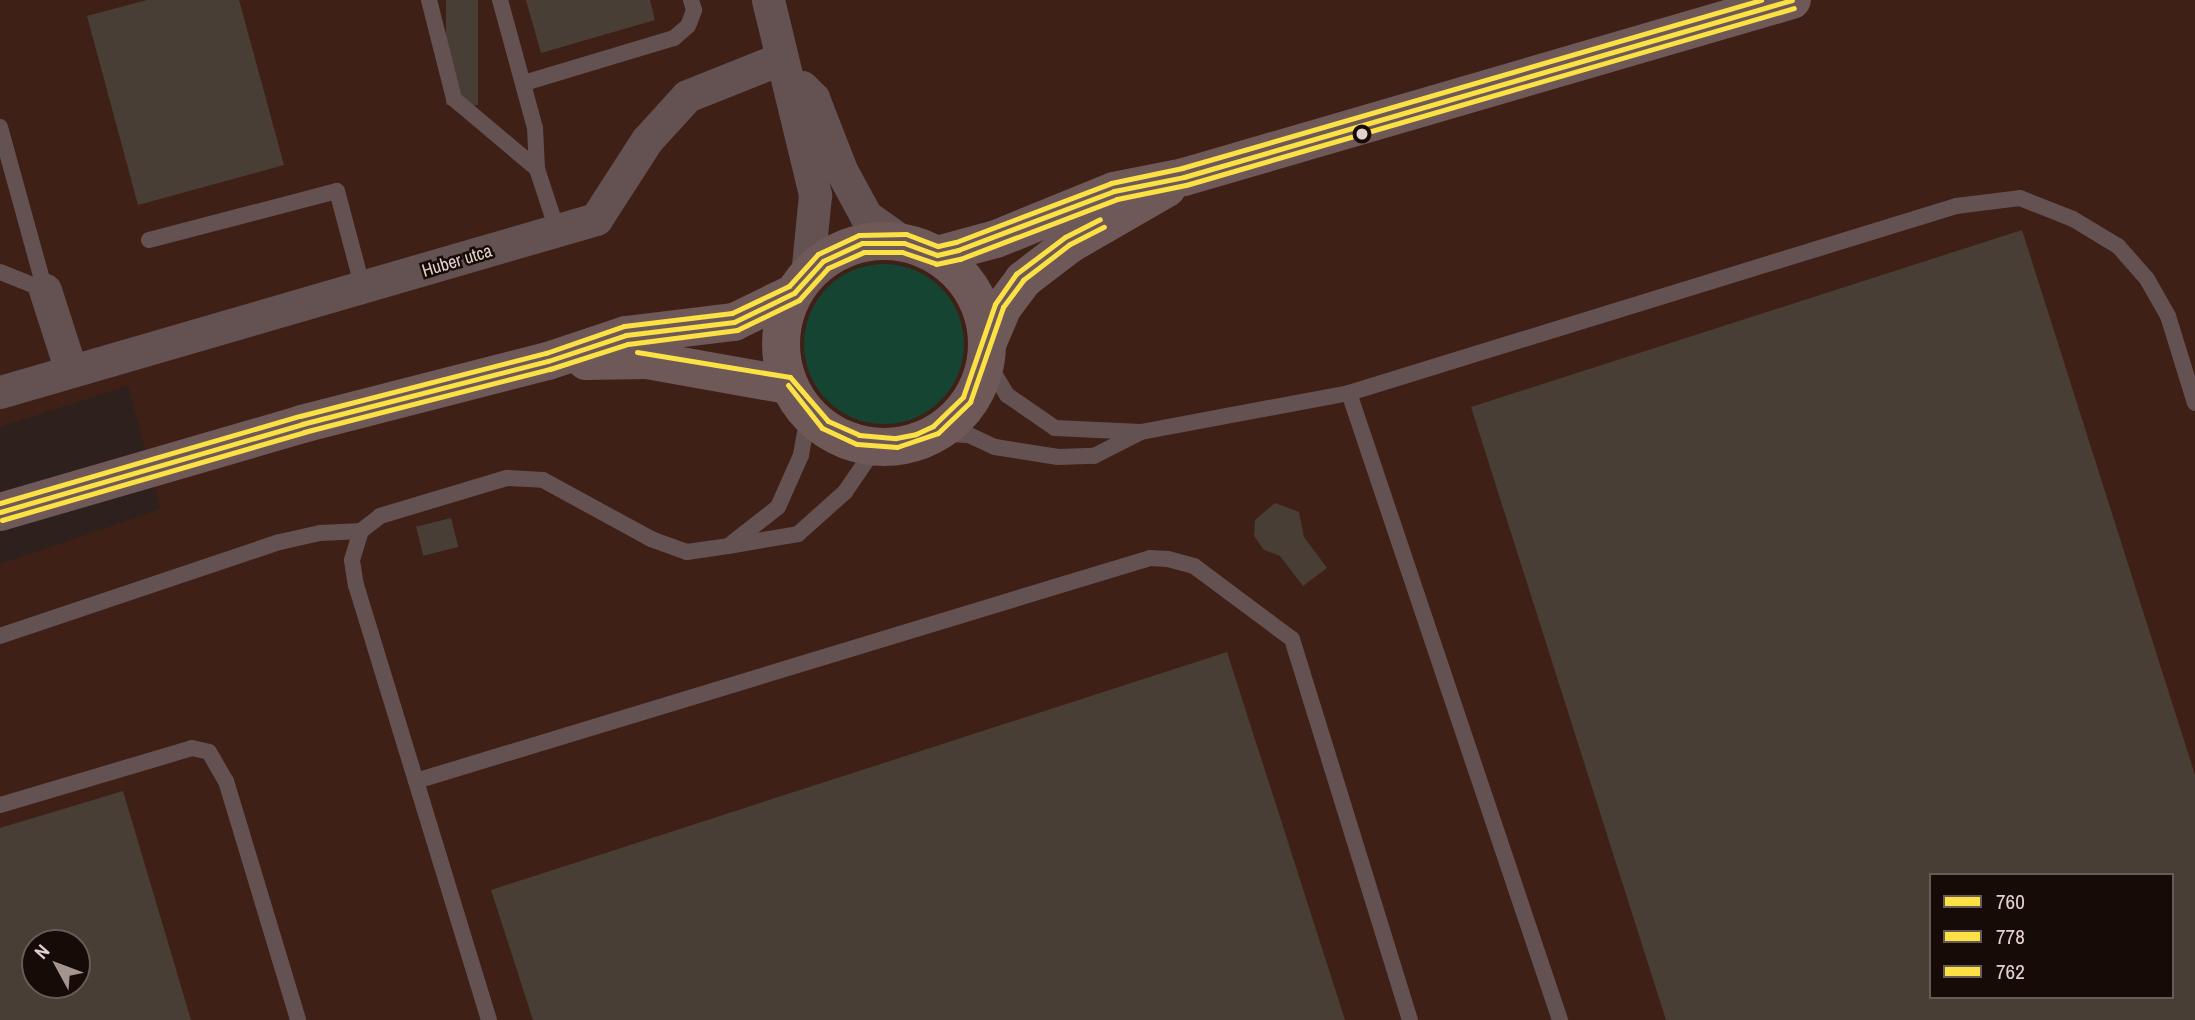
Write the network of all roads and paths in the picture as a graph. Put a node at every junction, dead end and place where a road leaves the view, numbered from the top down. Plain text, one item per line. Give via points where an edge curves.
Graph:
1 (429, 0) edge
2 (500, 0) edge
3 (691, 0) edge
4 (768, 0) edge
5 (1792, 0) edge
6 (786, 67) junction
7 (524, 83) junction
8 (0, 127) edge
9 (537, 169) junction
10 (1184, 177) junction
11 (558, 230) junction
12 (149, 240) dead end
13 (920, 249) junction
14 (0, 272) edge
15 (800, 284) junction
16 (45, 290) junction
17 (363, 290) junction
18 (987, 351) junction
19 (548, 361) junction
20 (69, 368) junction
21 (0, 391) edge
22 (1349, 393) junction
23 (798, 400) junction
24 (2195, 403) edge
25 (939, 432) junction
26 (1141, 432) junction
27 (875, 448) junction
28 (0, 512) edge
29 (361, 531) junction
30 (728, 546) junction
31 (0, 636) edge
32 (416, 781) junction
33 (0, 805) edge
34 (298, 1020) edge
35 (489, 1020) edge
36 (1410, 1020) edge
37 (1560, 1020) edge

1 - 9 lane via 454,99
2 - 7 lane
3 - 7 lane via 694,10 688,26 674,37
4 - 6 street
5 - 10 main road
6 - 11 street, Huber utca via 687,96 647,140 596,219
6 - 13 street via 813,98 841,170 866,216
6 - 15 street via 815,195
7 - 9 lane via 535,128
8 - 16 lane
9 - 11 lane
10 - 13 main road via 1114,191 996,239
10 - 18 main road via 1040,266 1003,307
11 - 17 street, Huber utca
12 - 17 lane via 337,191
13 - 15 main road via 883,241 851,247
13 - 18 main road via 958,271 973,292
14 - 16 lane
15 - 19 main road via 734,322 626,335
15 - 23 main road via 780,338
16 - 20 street
17 - 20 street, Huber utca
18 - 25 main road via 970,402
18 - 26 lane via 1007,395 1055,428
19 - 23 main road via 647,360
19 - 28 main road via 302,424
20 - 21 street, Huber utca
22 - 24 lane via 1955,206 2020,198 2073,219 2118,246 2140,270 2168,316
22 - 26 lane
22 - 37 lane
23 - 27 main road via 839,438
23 - 30 lane via 801,455 778,507
25 - 26 lane via 1058,457 1094,456
25 - 27 main road via 908,445
27 - 30 lane via 845,492 798,534
29 - 30 lane via 380,516 507,478 543,480 651,539 687,552
29 - 31 lane via 320,533 280,542
29 - 32 lane via 352,560 356,586
32 - 35 lane
32 - 36 lane via 1150,558 1168,559 1194,566 1292,639
33 - 34 lane via 192,748 209,752 226,781

